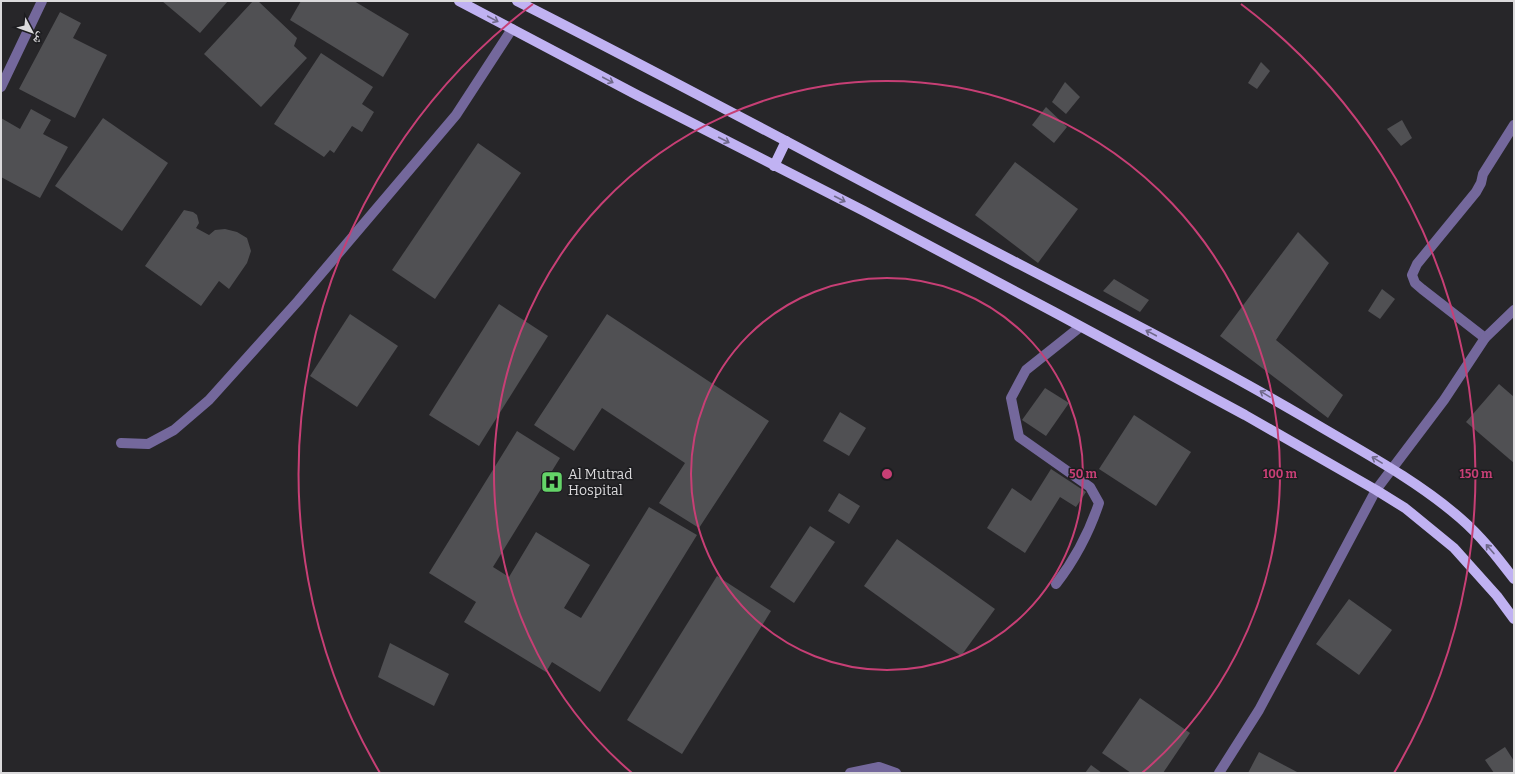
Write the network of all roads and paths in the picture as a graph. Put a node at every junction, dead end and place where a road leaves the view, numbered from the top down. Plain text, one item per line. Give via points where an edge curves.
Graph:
1 (42, 1) edge
2 (459, 1) edge
3 (517, 1) edge
4 (512, 29) junction
5 (1, 87) edge
6 (1514, 125) edge
7 (786, 141) junction
8 (774, 166) junction
9 (1514, 310) edge
10 (1080, 327) junction
11 (1485, 338) junction
12 (121, 443) dead end
13 (1392, 469) junction
14 (1376, 490) junction
15 (1514, 579) edge
16 (1056, 584) dead end
17 (1514, 619) edge
18 (850, 773) edge
19 (896, 773) edge
20 (1219, 773) edge

1 - 5 street
2 -> 4 main road
3 - 7 main road
4 -> 8 main road
4 - 12 street via 456,115 298,301 209,400 174,430 148,444
6 - 11 street via 1483,174 1476,192 1416,264 1412,275 1415,283
7 - 8 main road
13 -> 7 main road via 1258,390
8 -> 10 main road
9 - 11 street
10 - 14 main road via 1245,415
10 - 16 street via 1026,370 1011,398 1019,437 1090,487 1099,503 1090,528 1071,564
11 - 13 street via 1444,400
13 - 14 street
15 -> 13 main road via 1498,557 1461,519 1423,488
14 - 17 main road via 1405,508 1454,548 1498,596
14 - 20 street via 1259,710
18 - 19 street via 879,766

